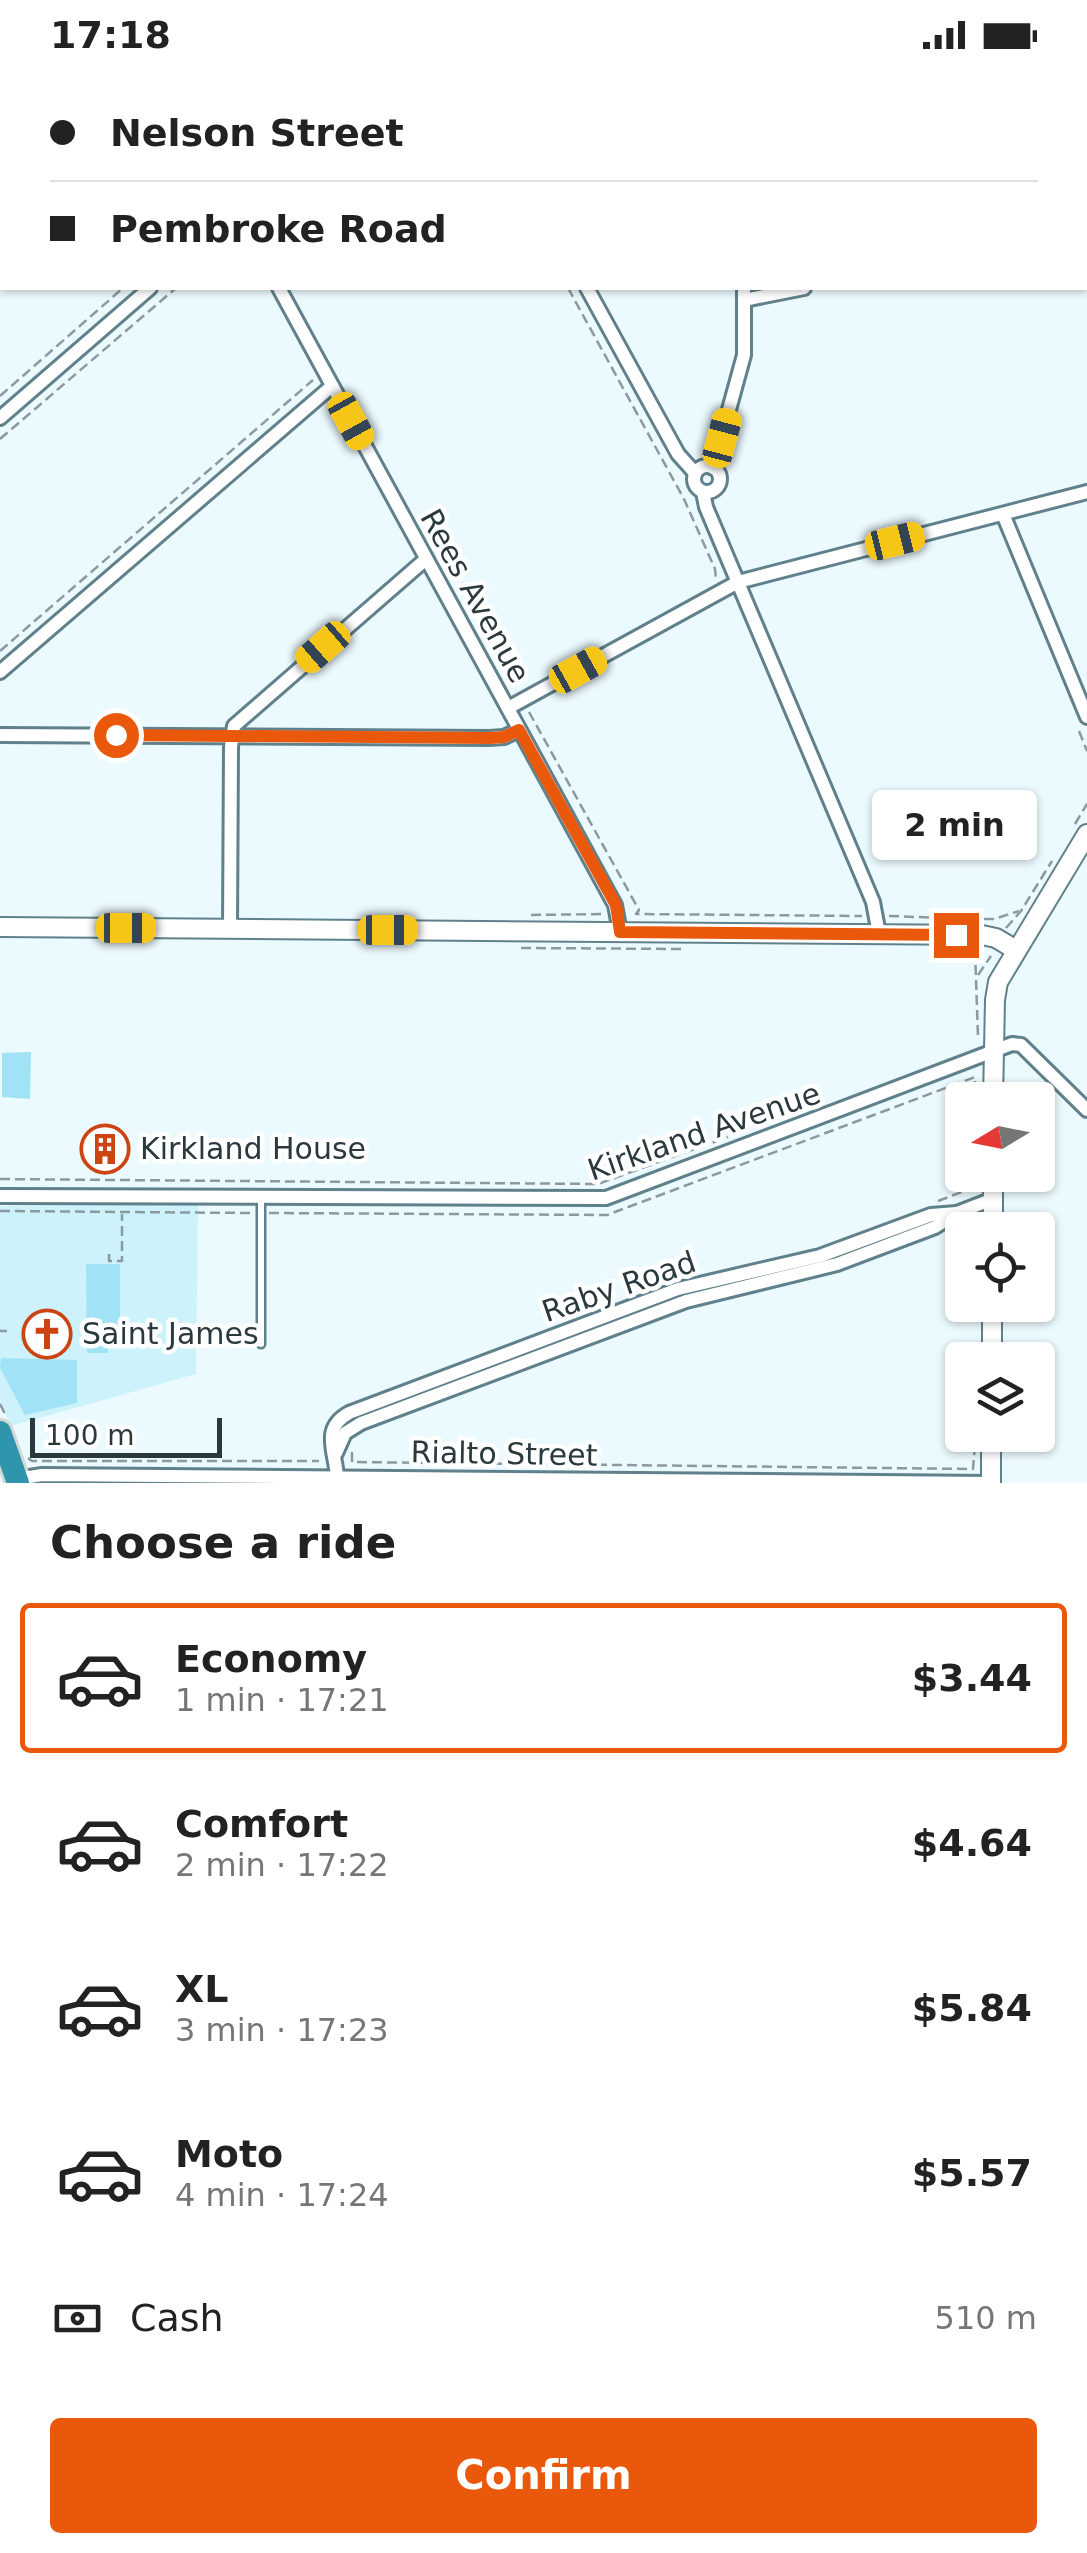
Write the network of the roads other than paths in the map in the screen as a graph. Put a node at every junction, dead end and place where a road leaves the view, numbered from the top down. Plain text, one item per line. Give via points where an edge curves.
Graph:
1 (148, 290) edge
2 (279, 290) edge
3 (588, 290) edge
4 (784, 290) edge
5 (744, 294) edge
6 (332, 386) junction
7 (0, 418) edge
8 (714, 468) junction
9 (695, 472) junction
10 (704, 492) junction
11 (1087, 492) edge
12 (1003, 514) junction
13 (426, 559) junction
14 (738, 582) junction
15 (0, 672) edge
16 (508, 708) junction
17 (1087, 717) edge
18 (519, 730) junction
19 (0, 734) edge
20 (231, 736) junction
21 (1078, 834) edge
22 (0, 928) edge
23 (230, 929) junction
24 (620, 932) junction
25 (879, 934) junction
26 (1016, 950) junction
27 (986, 1048) junction
28 (991, 1082) edge
29 (1087, 1110) edge
30 (993, 1192) edge
31 (0, 1196) edge
32 (261, 1197) junction
33 (993, 1199) junction
34 (993, 1212) edge
35 (261, 1344) dead end
36 (0, 1432) edge
37 (991, 1452) edge
38 (337, 1477) junction
39 (18, 1481) edge
40 (490, 1481) edge
41 (991, 1483) edge

1 - 7 street
2 - 6 street, Rees Avenue
3 - 9 street via 678,454
4 - 5 street
5 - 8 street via 744,356
6 - 13 street, Rees Avenue
6 - 15 street
8 - 9 street
8 - 10 street via 720,482
9 - 10 street
10 - 14 street
11 - 12 street
12 - 14 street
12 - 17 street
13 - 16 street, Rees Avenue
13 - 20 street via 238,722
14 - 16 street
14 - 25 street via 872,902
16 - 18 street, Rees Avenue
18 - 20 street via 489,738
18 - 24 street, Rees Avenue via 616,905
19 - 20 street
20 - 23 street
21 - 26 street
22 - 23 street
23 - 24 street
24 - 25 street
25 - 26 street via 988,935
26 - 27 street via 996,990
27 - 28 street
27 - 29 street via 1021,1045
27 - 32 street, Kirkland Avenue via 606,1198
30 - 33 street
31 - 32 street, Kirkland Avenue
32 - 35 lane
33 - 34 street
33 - 38 street, Raby Road via 837,1264 686,1301 361,1423 345,1433 336,1453
36 - 39 highway
37 - 41 street
38 - 39 street, Rialto Street via 42,1474
38 - 40 street, Rialto Street
40 - 41 street, Rialto Street

